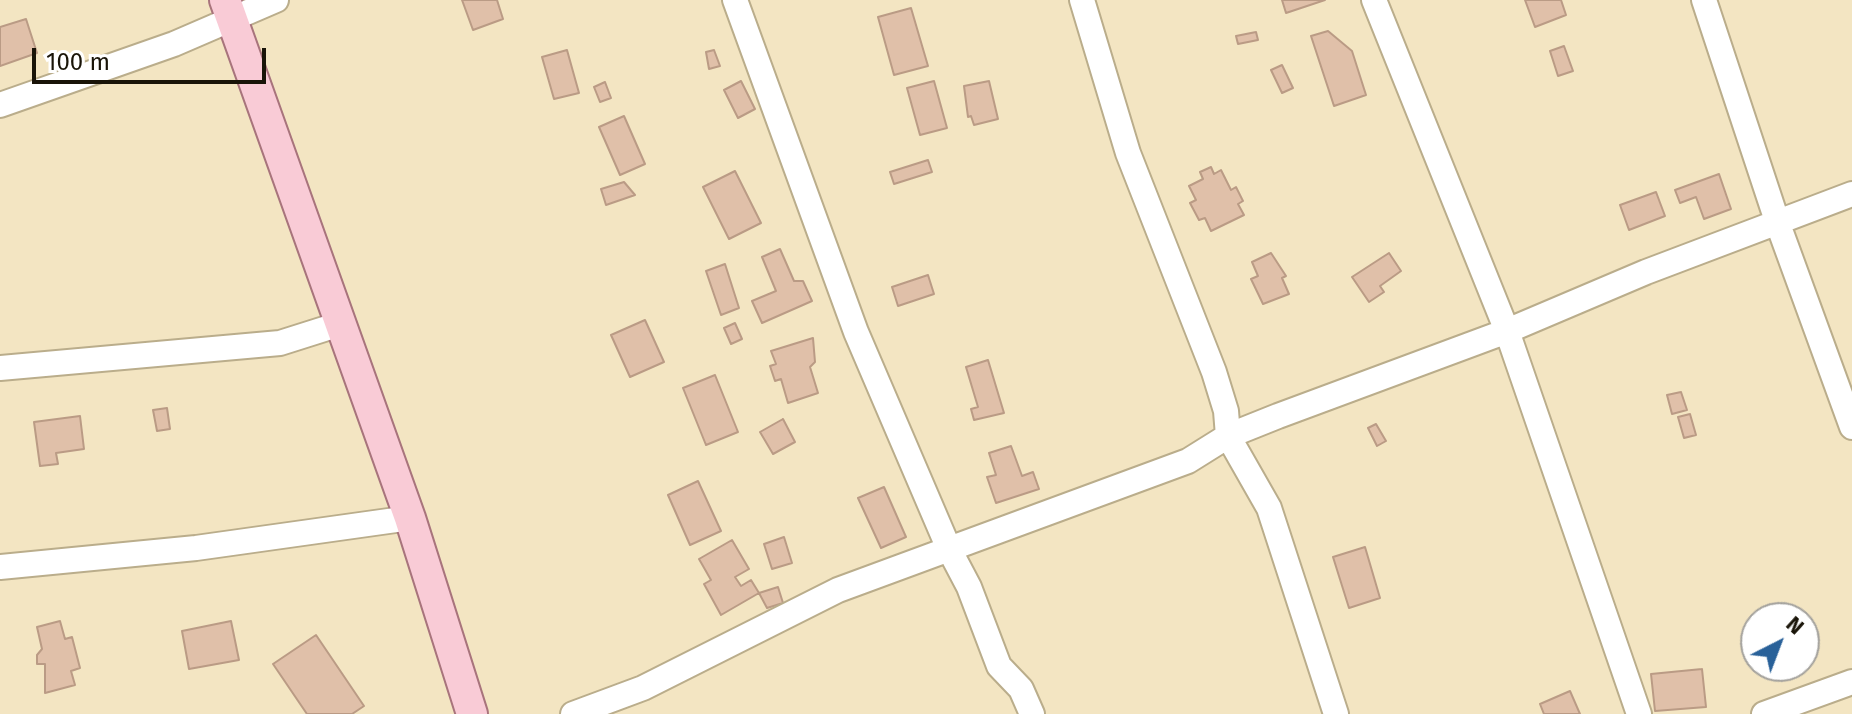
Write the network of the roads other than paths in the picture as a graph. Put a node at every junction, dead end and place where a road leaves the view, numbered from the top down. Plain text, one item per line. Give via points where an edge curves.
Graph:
1 (276, 0) edge
2 (735, 0) edge
3 (1082, 0) edge
4 (1374, 0) edge
5 (1704, 0) edge
6 (228, 9) edge
7 (0, 105) edge
8 (1852, 194) edge
9 (1778, 224) junction
10 (340, 324) junction
11 (1507, 331) junction
12 (0, 368) edge
13 (1852, 427) edge
14 (1228, 436) junction
15 (410, 518) junction
16 (949, 549) junction
17 (0, 567) edge
18 (1852, 682) edge
19 (472, 714) edge
20 (573, 714) edge
21 (1032, 714) edge
22 (1336, 714) edge
23 (1639, 714) edge
24 (1764, 714) edge

1 - 6 street
2 - 16 street via 856,332
3 - 14 street via 1128,153 1214,372
4 - 11 street
5 - 9 street
6 - 7 street via 174,44
6 - 10 main road
8 - 9 street
9 - 11 street
9 - 13 street
10 - 12 street via 280,343
10 - 15 main road
11 - 14 street
11 - 23 street
14 - 16 street via 1188,461
14 - 22 street via 1269,508
15 - 17 street via 196,548
15 - 19 main road
16 - 20 street via 838,590 643,688
16 - 21 street via 999,666 1021,689
18 - 24 street

